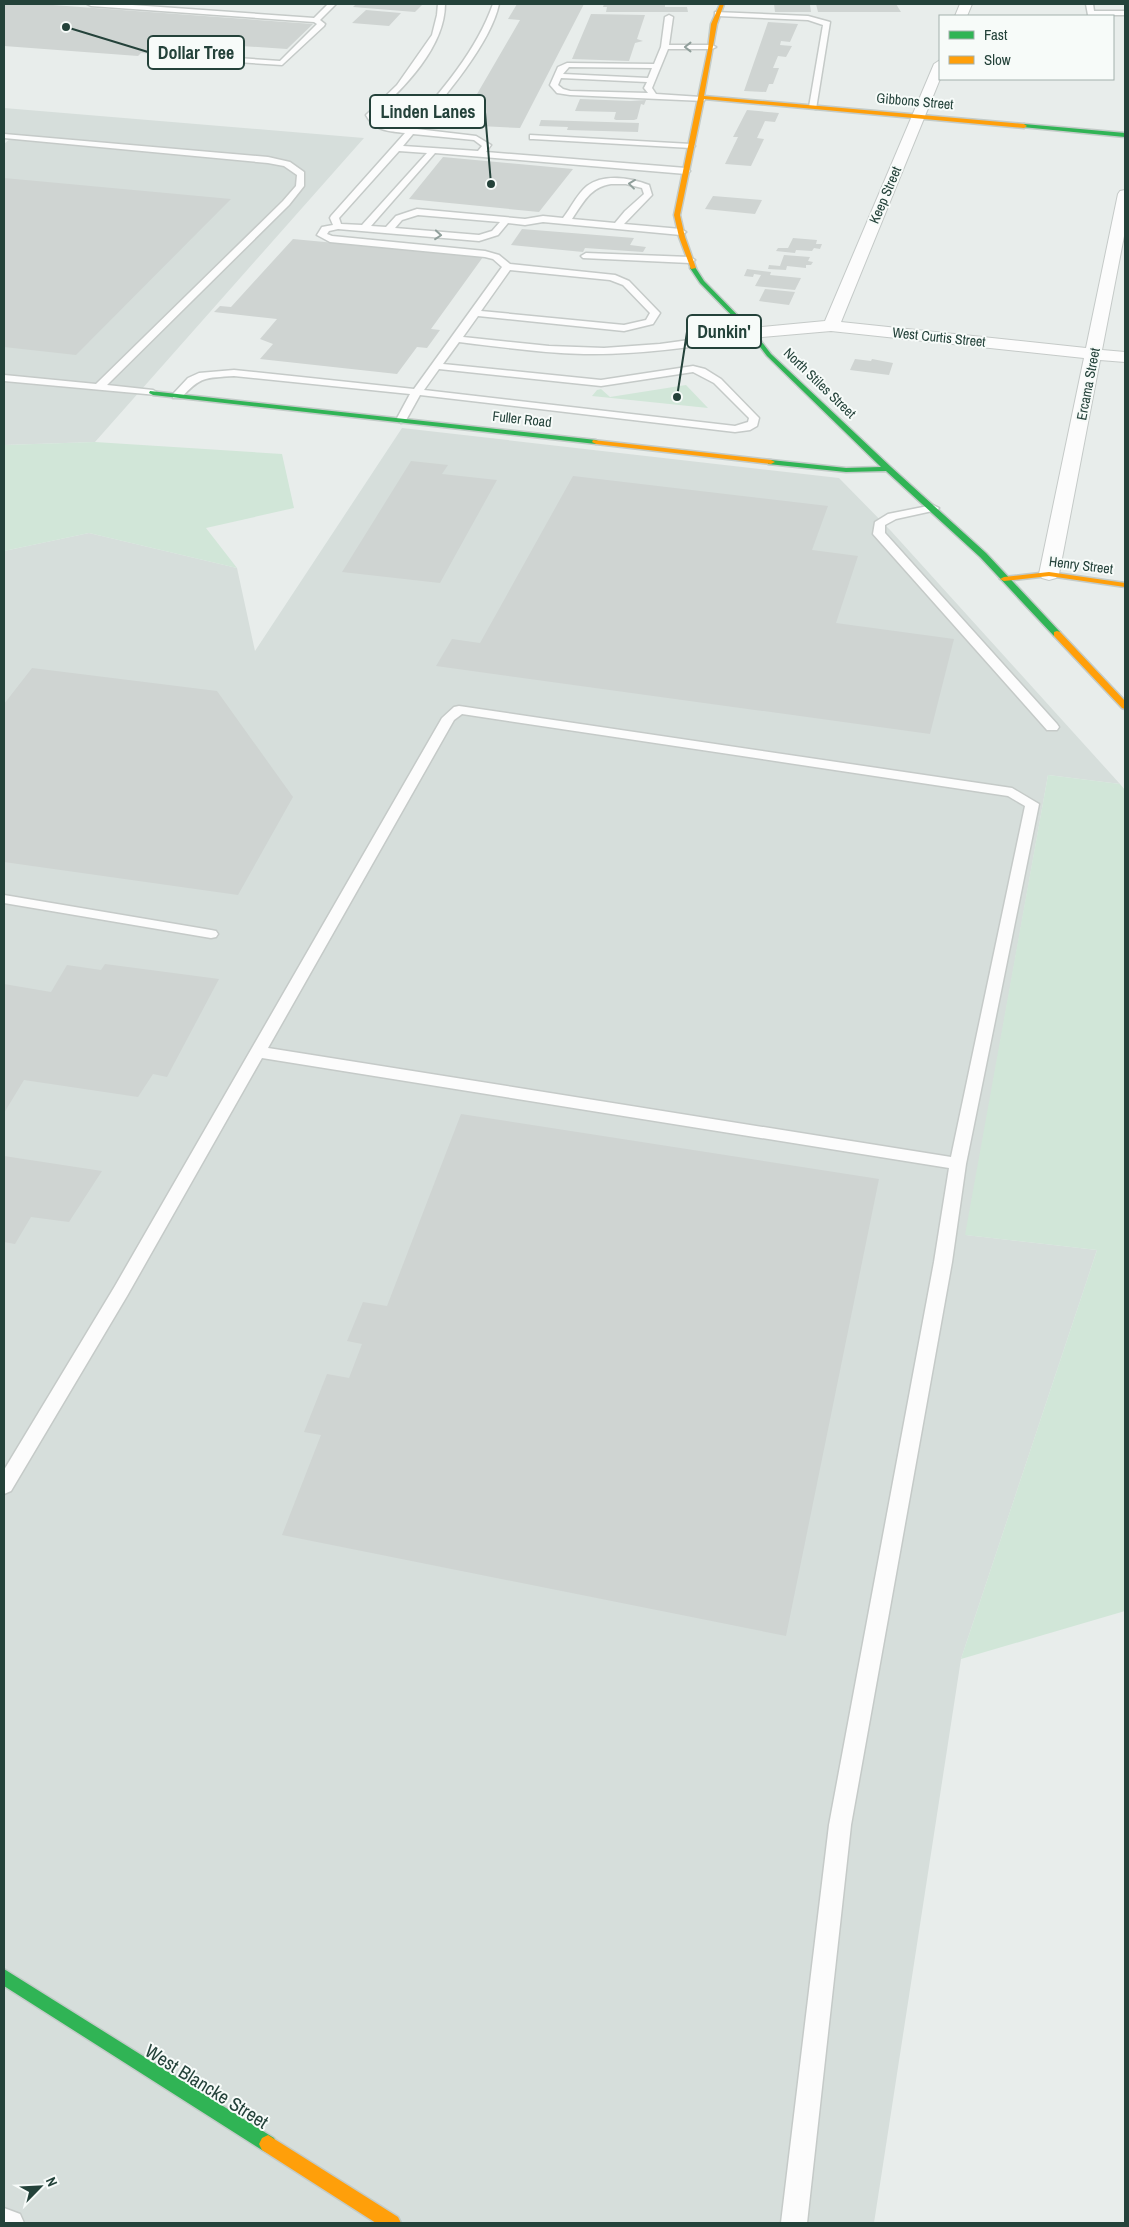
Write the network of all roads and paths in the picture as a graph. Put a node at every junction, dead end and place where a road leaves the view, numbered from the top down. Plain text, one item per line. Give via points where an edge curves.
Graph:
1 (91, 4) edge
2 (332, 4) edge
3 (441, 4) edge
4 (496, 4) edge
5 (1090, 4) edge
6 (1123, 4) edge
7 (720, 9) edge
8 (1125, 12) edge
9 (669, 17) dead end
10 (316, 20) junction
11 (712, 46) junction
12 (665, 47) junction
13 (177, 56) dead end
14 (658, 66) junction
15 (939, 66) edge
16 (558, 76) junction
17 (651, 80) junction
18 (654, 96) junction
19 (701, 98) junction
20 (813, 107) junction
21 (918, 116) junction
22 (413, 131) junction
23 (1125, 134) edge
24 (4, 136) edge
25 (533, 137) dead end
26 (691, 146) junction
27 (396, 148) junction
28 (433, 151) junction
29 (480, 154) junction
30 (686, 171) junction
31 (1125, 194) edge
32 (506, 220) junction
33 (566, 221) junction
34 (338, 226) junction
35 (618, 226) junction
36 (365, 228) junction
37 (389, 230) junction
38 (681, 232) junction
39 (586, 256) dead end
40 (690, 260) junction
41 (507, 267) junction
42 (475, 313) junction
43 (568, 322) junction
44 (830, 326) junction
45 (752, 333) junction
46 (456, 339) junction
47 (552, 349) junction
48 (1094, 353) junction
49 (1125, 357) edge
50 (435, 366) junction
51 (4, 378) edge
52 (99, 387) junction
53 (417, 392) junction
54 (154, 393) joint
55 (176, 396) junction
56 (400, 420) junction
57 (888, 469) junction
58 (932, 508) junction
59 (1049, 574) junction
60 (1004, 579) junction
61 (1125, 585) edge
62 (1125, 706) edge
63 (1052, 727) dead end
64 (4, 899) edge
65 (211, 934) dead end
66 (258, 1052) junction
67 (958, 1164) junction
68 (4, 1486) edge
69 (4, 1977) edge
70 (4, 2221) edge
71 (11, 2223) edge
72 (392, 2223) edge
73 (794, 2223) edge

1 - 10 lane
2 - 10 lane
3 - 22 lane via 436,35 400,88 370,115 374,123 385,128
4 - 22 lane via 492,18 462,66
5 - 8 lane via 1091,12
6 - 8 lane
7 - 11 main road, North Stiles Street via 714,24
7 - 20 lane via 818,20 827,24
9 - 12 lane
10 - 13 lane via 321,24 282,63
11 -> 12 lane
11 - 19 main road, North Stiles Street
12 - 14 lane
14 - 16 lane via 574,64 561,69
14 - 17 lane
15 - 21 street, Keep Street
16 - 17 lane
16 - 18 lane via 554,85 560,91
17 - 18 lane via 648,88
18 - 19 lane
19 - 20 main road, Gibbons Street
19 - 26 main road, North Stiles Street
20 - 21 main road, Gibbons Street
21 - 23 main road, Gibbons Street
21 - 44 street, Keep Street
22 - 27 lane
22 - 29 lane via 476,138 487,144
24 - 52 lane via 268,160 287,164 301,174 300,186 286,204
25 - 26 lane
26 - 30 main road, North Stiles Street
27 - 28 lane
27 - 34 lane via 334,218
28 - 29 lane
28 - 36 lane
29 - 30 lane
30 - 38 main road, North Stiles Street via 677,215
31 - 48 street, Ercama Street
32 - 33 lane
32 - 37 lane via 417,212 399,218
37 -> 32 lane via 491,237
33 - 35 lane
35 -> 33 lane via 629,210 648,195 646,187 610,182 591,187
34 - 36 lane
34 - 41 lane via 325,229 322,235 330,239 485,254 496,257
35 - 38 lane
36 - 37 lane
38 - 40 main road, North Stiles Street
39 - 40 lane
40 - 45 main road, North Stiles Street via 702,282
41 - 42 lane
41 - 43 lane via 612,277 626,283 655,313 650,322 624,328
42 - 43 lane
42 - 46 lane
43 - 47 lane
44 - 45 street, West Curtis Street
44 - 48 street, West Curtis Street
45 - 47 lane via 632,350
45 - 57 main road, North Stiles Street via 769,355
46 - 47 lane
46 - 50 lane
48 - 49 street, West Curtis Street
48 - 59 street, Ercama Street
50 - 53 lane
50 - 53 lane via 601,384 701,370 712,376 751,414 753,424 735,429
51 - 52 lane
52 - 54 lane
53 - 55 lane via 219,373 192,380
53 - 56 lane
54 - 55 main road, Fuller Road
55 - 56 main road, Fuller Road
56 - 57 main road, Fuller Road via 846,470
57 - 58 main road, North Stiles Street
58 - 60 main road, North Stiles Street via 984,555
58 - 63 lane via 892,516 879,524 879,534
59 - 60 main road, Henry Street
59 - 61 main road, Henry Street
60 - 62 main road, North Stiles Street
64 - 65 lane
66 - 67 lane
66 - 67 lane via 449,718 459,710 1012,792 1032,804
66 - 68 lane
67 - 73 lane via 840,1825
69 - 72 main road, West Blancke Street
70 - 71 lane

